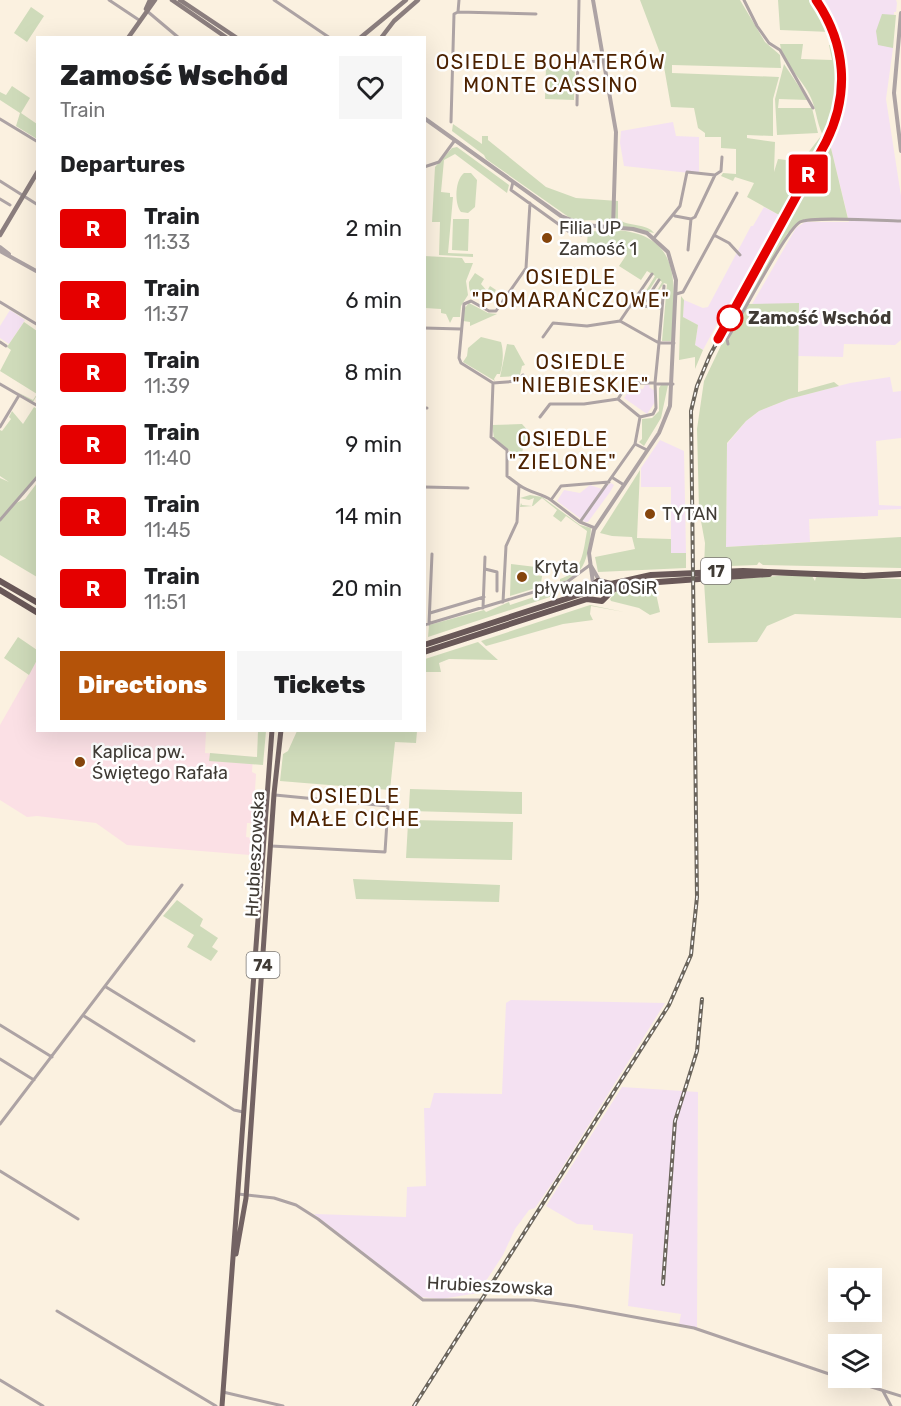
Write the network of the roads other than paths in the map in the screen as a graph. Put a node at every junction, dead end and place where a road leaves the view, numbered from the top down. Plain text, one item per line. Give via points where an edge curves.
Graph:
1 (109, 0) edge
2 (150, 0) edge
3 (155, 0) edge
4 (172, 0) edge
5 (180, 0) edge
6 (274, 0) edge
7 (406, 0) edge
8 (417, 0) edge
9 (459, 0) edge
10 (579, 0) edge
11 (593, 0) edge
12 (744, 0) edge
13 (146, 10) junction
14 (458, 12) junction
15 (901, 13) edge
16 (536, 14) dead end
17 (139, 20) junction
18 (129, 36) edge
19 (177, 36) edge
20 (224, 36) edge
21 (234, 36) edge
22 (327, 36) edge
23 (362, 36) edge
24 (383, 36) edge
25 (604, 61) junction
26 (578, 62) junction
27 (577, 105) dead end
28 (813, 108) dead end
29 (0, 119) edge
30 (426, 119) edge
31 (451, 122) dead end
32 (455, 140) junction
33 (36, 141) edge
34 (901, 151) edge
35 (722, 157) dead end
36 (426, 166) edge
37 (36, 174) edge
38 (715, 175) junction
39 (0, 181) edge
40 (513, 182) junction
41 (737, 193) dead end
42 (23, 195) junction
43 (0, 199) edge
44 (530, 203) junction
45 (36, 204) edge
46 (10, 205) dead end
47 (675, 216) junction
48 (691, 219) junction
49 (901, 221) edge
50 (586, 225) junction
51 (2, 228) edge
52 (613, 228) junction
53 (0, 235) edge
54 (714, 235) junction
55 (654, 238) junction
56 (0, 249) edge
57 (688, 250) dead end
58 (740, 255) dead end
59 (36, 271) edge
60 (651, 274) dead end
61 (659, 280) dead end
62 (664, 286) dead end
63 (676, 294) junction
64 (0, 302) edge
65 (630, 305) junction
66 (642, 306) junction
67 (662, 308) junction
68 (620, 321) junction
69 (36, 324) edge
70 (426, 328) edge
71 (461, 329) junction
72 (543, 337) dead end
73 (0, 342) edge
74 (674, 342) junction
75 (659, 343) junction
76 (728, 344) dead end
77 (6, 346) dead end
78 (523, 375) dead end
79 (493, 383) junction
80 (0, 384) edge
81 (656, 384) junction
82 (673, 384) junction
83 (18, 397) junction
84 (618, 399) junction
85 (36, 405) edge
86 (540, 417) dead end
87 (640, 417) junction
88 (0, 427) edge
89 (635, 444) junction
90 (647, 450) junction
91 (36, 478) edge
92 (613, 478) junction
93 (609, 482) junction
94 (519, 485) junction
95 (624, 485) junction
96 (426, 487) edge
97 (468, 488) dead end
98 (551, 501) junction
99 (0, 520) edge
100 (580, 522) junction
101 (595, 528) junction
102 (432, 554) dead end
103 (485, 557) dead end
104 (590, 565) junction
105 (485, 569) junction
106 (800, 572) junction
107 (901, 574) edge
108 (0, 581) edge
109 (603, 582) junction
110 (591, 586) junction
111 (0, 590) edge
112 (497, 591) dead end
113 (609, 595) junction
114 (484, 597) junction
115 (594, 599) junction
116 (36, 602) edge
117 (503, 602) junction
118 (483, 608) junction
119 (36, 612) edge
120 (430, 613) junction
121 (427, 624) edge
122 (426, 644) edge
123 (426, 651) edge
124 (272, 732) edge
125 (281, 732) edge
126 (274, 794) junction
127 (271, 846) junction
128 (182, 885) dead end
129 (106, 987) junction
130 (251, 1010) junction
131 (260, 1011) junction
132 (84, 1016) junction
133 (0, 1024) edge
134 (194, 1041) dead end
135 (52, 1057) junction
136 (0, 1059) edge
137 (34, 1080) junction
138 (243, 1112) junction
139 (0, 1124) edge
140 (0, 1171) edge
141 (237, 1196) junction
142 (246, 1196) junction
143 (78, 1219) dead end
144 (231, 1276) junction
145 (57, 1311) dead end
146 (828, 1373) edge
147 (0, 1380) edge
148 (874, 1388) edge
149 (883, 1391) junction
150 (223, 1392) junction
151 (901, 1396) edge
152 (43, 1406) edge
153 (216, 1406) edge
154 (222, 1406) edge
155 (283, 1406) edge
156 (891, 1406) edge

1 - 17 street
2 - 13 main road
3 - 13 main road
4 - 20 main road
5 - 21 main road
6 - 22 street
7 - 23 main road
8 - 24 main road
9 - 14 street
10 - 26 street
11 - 25 street
12 - 28 street via 769,43 780,50
13 - 17 main road
13 - 19 street
14 - 16 street
14 - 31 street via 454,14
15 - 34 street via 894,93
17 - 18 main road
25 - 26 street
25 - 52 street via 616,135
26 - 27 street
29 - 33 street
30 - 32 street
32 - 36 street via 439,162
32 - 40 street
35 - 38 street via 721,170
37 - 42 main road
38 - 47 street via 687,172
38 - 48 street
39 - 42 street
40 - 44 street via 511,190
40 - 50 street via 561,216
41 - 54 street
42 - 45 street
42 - 51 main road
43 - 46 street
44 - 50 street via 577,235 582,235
44 - 71 street via 525,271 496,311 473,302 464,304
47 - 48 street
47 - 55 street
48 - 57 street
49 - 76 street via 813,220 799,224 782,244 727,339
50 - 52 street
51 - 53 main road
52 - 55 street via 639,230
54 - 58 street
54 - 63 street via 683,294
55 - 63 street via 673,262
56 - 59 street
60 - 65 street
61 - 66 street
62 - 67 street
63 - 74 street
64 - 69 street
65 - 66 street
65 - 68 street
66 - 67 street
67 - 75 street
68 - 72 street via 587,326 553,323
68 - 75 street
70 - 71 street
71 - 79 street via 460,362
73 - 77 street
74 - 75 street
74 - 82 street
75 - 81 street
78 - 79 street via 518,381
79 - 94 street via 490,435 507,450 507,476
80 - 83 street
81 - 82 street
81 - 84 street via 628,383
81 - 87 street via 656,410
82 - 90 street via 668,413
83 - 85 street
83 - 88 street
84 - 86 street via 550,404
84 - 87 street
87 - 89 street
89 - 90 street
89 - 92 street
90 - 95 street
91 - 99 street
92 - 93 street
92 - 95 street
93 - 98 street via 561,486
93 - 100 street
94 - 98 street
94 - 117 street via 517,522 506,546
95 - 101 street
96 - 97 street
98 - 100 street
100 - 101 street
101 - 104 street via 590,542
102 - 120 street
103 - 105 street
104 - 109 street
104 - 110 street
104 - 117 street via 567,582
105 - 112 street via 497,572
105 - 114 street
106 - 107 highway, 17
106 - 109 highway, 17 via 655,574
106 - 113 highway, 17 via 642,582
108 - 116 highway
109 - 110 highway, 17
109 - 113 highway
110 - 115 highway
110 - 122 highway, 17 via 581,594
111 - 119 highway
113 - 115 highway, 17 via 602,601
114 - 118 street
114 - 120 street
115 - 123 highway, 17
117 - 118 street
118 - 121 street
120 - 121 street
124 - 130 main road, Hrubieszowska / 74
125 - 126 main road, Hrubieszowska / 74
126 - 127 main road, Hrubieszowska / 74
126 - 127 street via 388,806 385,852
127 - 131 main road, Hrubieszowska / 74
128 - 129 street
129 - 132 street
129 - 134 street
130 - 131 main road
130 - 138 main road, Hrubieszowska / 74
131 - 142 main road, Hrubieszowska / 74
132 - 135 street
132 - 138 street
133 - 135 street
135 - 137 street
136 - 137 street
137 - 139 street
138 - 141 main road, Hrubieszowska / 74
140 - 143 street
141 - 142 street, Hrubieszowska
141 - 144 main road, 74
142 - 144 main road, 74
142 - 146 street, Hrubieszowska via 296,1205 423,1300 544,1301 694,1328
144 - 150 main road, 74
145 - 153 street
147 - 152 street
148 - 149 street, Hrubieszowska
149 - 151 street, Hrubieszowska
149 - 156 street
150 - 154 main road, 74
150 - 155 street

